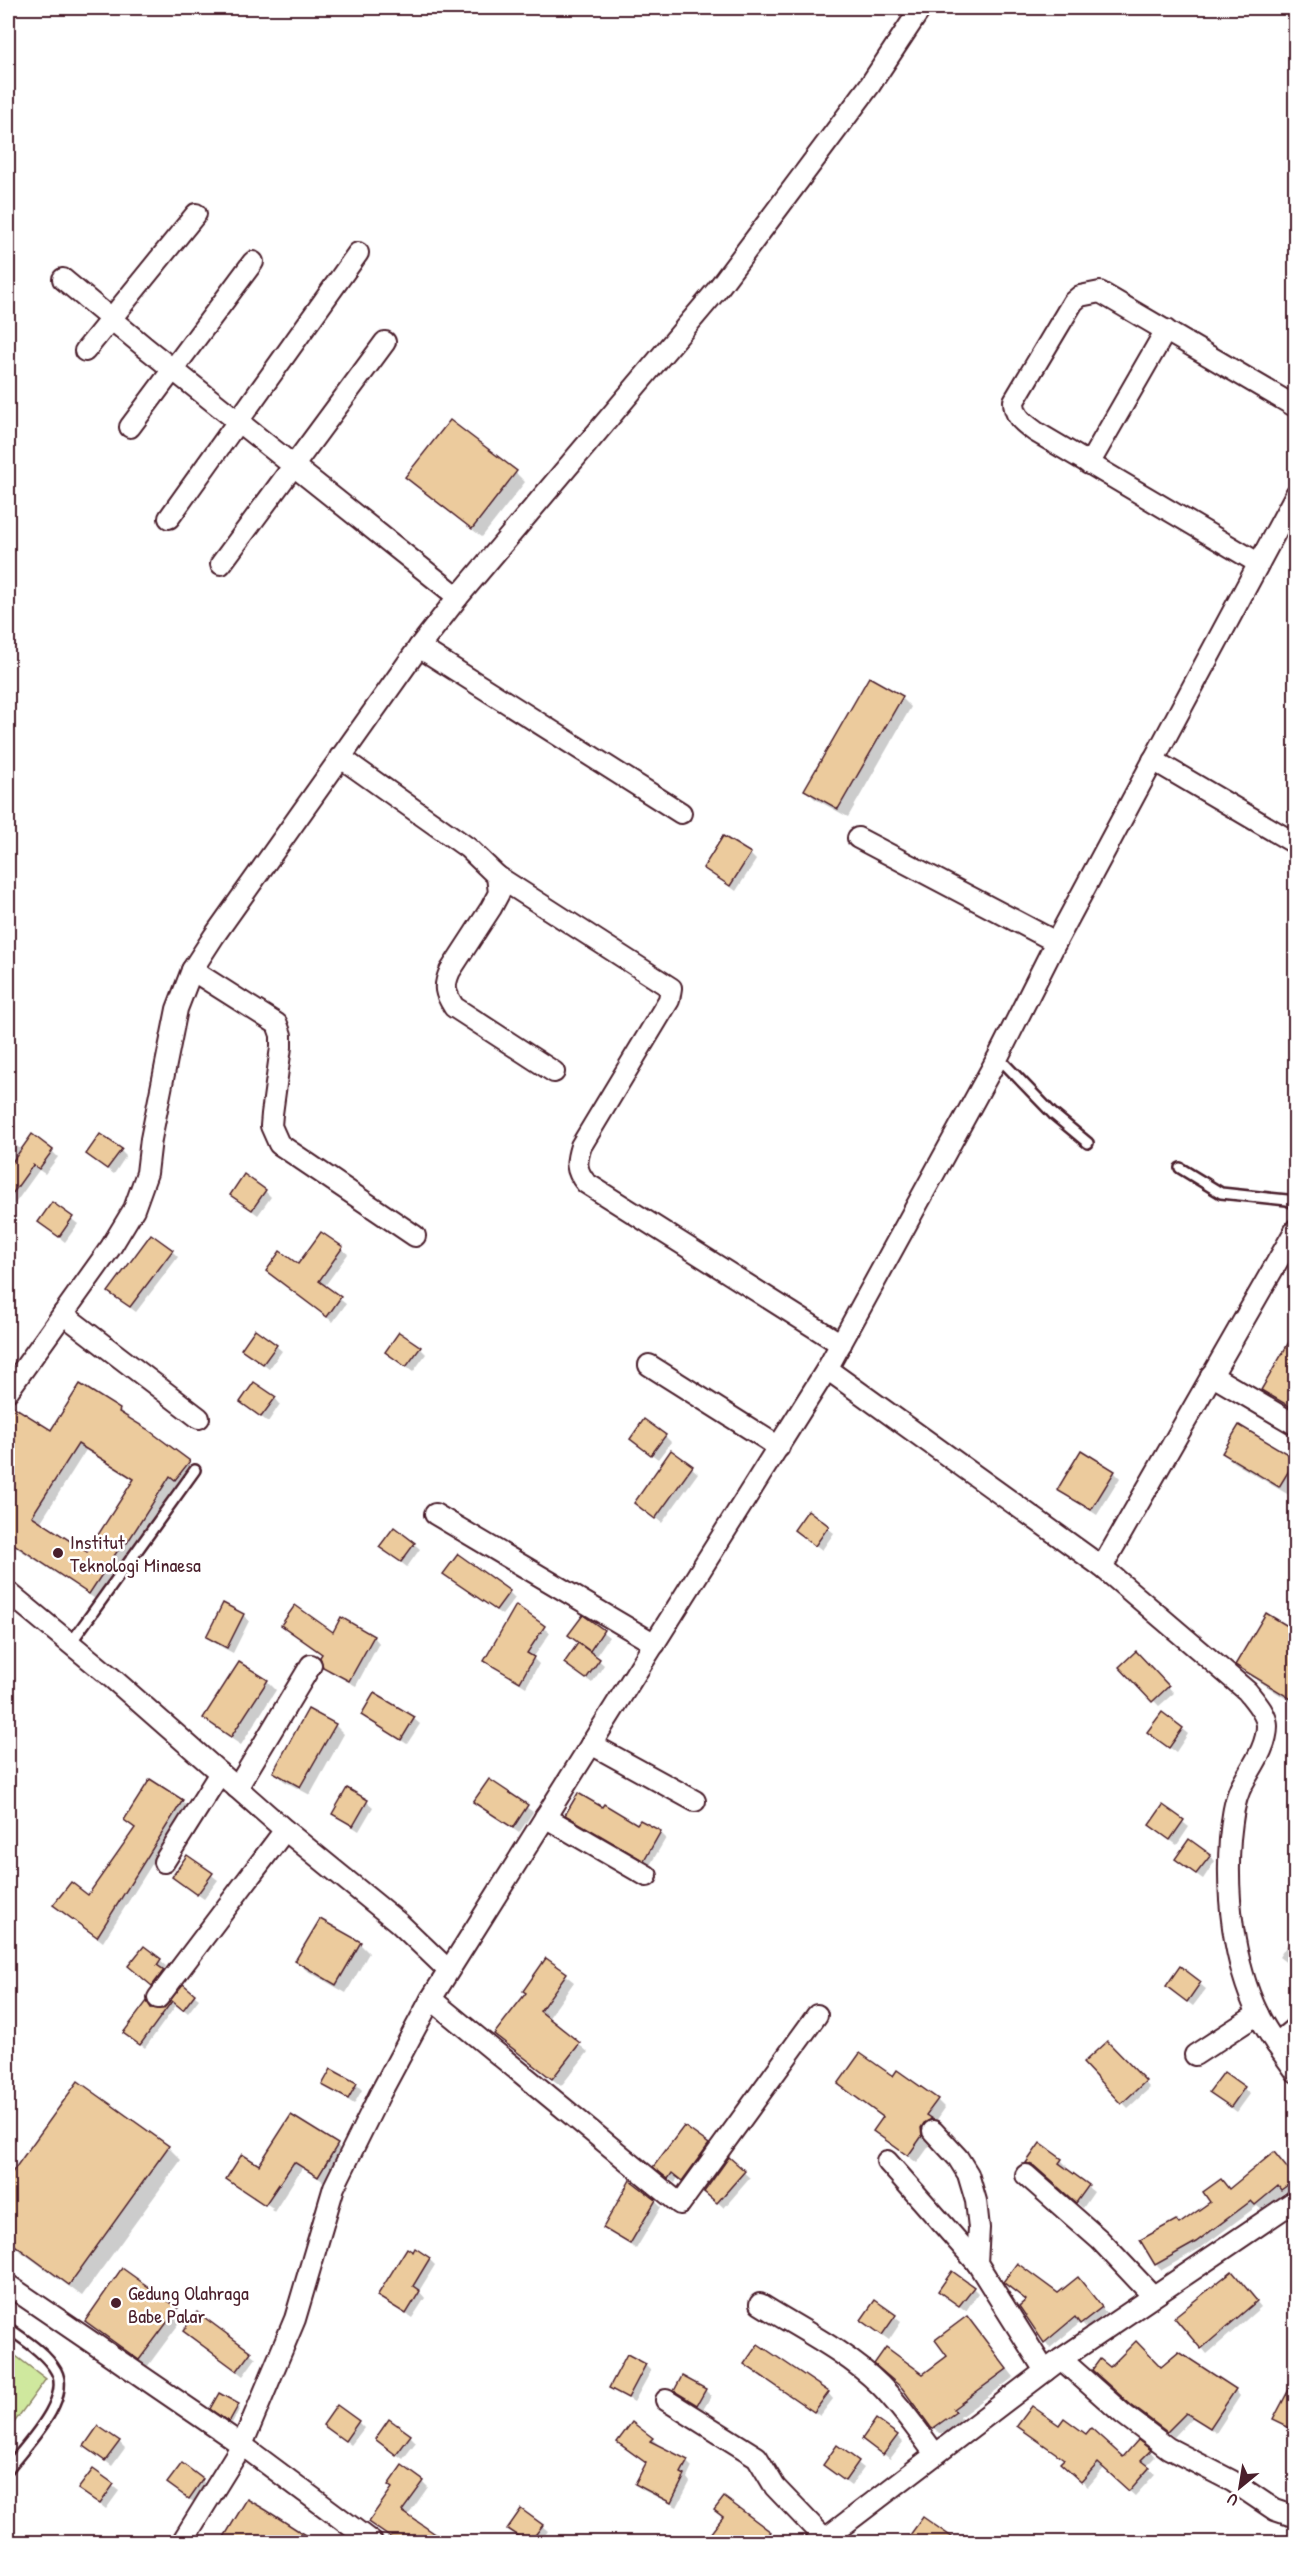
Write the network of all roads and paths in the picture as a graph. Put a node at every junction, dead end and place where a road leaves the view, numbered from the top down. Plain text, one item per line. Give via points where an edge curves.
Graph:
1 (921, 8) edge
2 (196, 214) dead end
3 (358, 253) dead end
4 (253, 262) dead end
5 (63, 279) dead end
6 (110, 318) junction
7 (1166, 330) junction
8 (385, 342) dead end
9 (85, 351) dead end
10 (172, 369) junction
11 (1296, 407) edge
12 (237, 421) junction
13 (130, 427) dead end
14 (1089, 464) junction
15 (293, 466) junction
16 (1296, 494) edge
17 (169, 518) dead end
18 (1258, 563) junction
19 (221, 564) dead end
20 (458, 597) junction
21 (419, 648) junction
22 (340, 757) junction
23 (1153, 760) junction
24 (681, 813) dead end
25 (858, 838) dead end
26 (1296, 844) edge
27 (497, 876) junction
28 (1056, 942) junction
29 (192, 970) junction
30 (998, 1057) junction
31 (554, 1072) dead end
32 (1088, 1143) dead end
33 (1180, 1168) dead end
34 (1296, 1204) edge
35 (1296, 1229) edge
36 (415, 1236) dead end
37 (63, 1314) junction
38 (841, 1344) junction
39 (649, 1365) dead end
40 (827, 1369) junction
41 (1211, 1375) junction
42 (8, 1391) edge
43 (199, 1418) dead end
44 (1296, 1425) edge
45 (779, 1447) junction
46 (195, 1470) dead end
47 (435, 1514) dead end
48 (1102, 1568) junction
49 (8, 1592) edge
50 (70, 1644) junction
51 (655, 1644) junction
52 (311, 1665) dead end
53 (591, 1744) junction
54 (220, 1773) junction
55 (237, 1788) junction
56 (695, 1801) dead end
57 (545, 1817) junction
58 (285, 1830) junction
59 (164, 1862) dead end
60 (647, 1876) dead end
61 (448, 1970) junction
62 (158, 1998) dead end
63 (431, 1999) junction
64 (1258, 2014) junction
65 (817, 2015) dead end
66 (1296, 2027) edge
67 (1276, 2044) junction
68 (1195, 2055) dead end
69 (1296, 2072) edge
70 (933, 2131) dead end
71 (887, 2161) dead end
72 (1026, 2175) dead end
73 (1296, 2200) edge
74 (976, 2263) junction
75 (8, 2285) edge
76 (1152, 2295) junction
77 (760, 2304) dead end
78 (8, 2328) edge
79 (1061, 2359) junction
80 (1045, 2371) junction
81 (666, 2400) dead end
82 (242, 2445) junction
83 (935, 2454) junction
84 (8, 2469) edge
85 (1296, 2517) edge
86 (823, 2541) edge
87 (182, 2542) edge
88 (372, 2542) edge

1 - 20 street via 870,85 717,290
2 - 6 street
3 - 12 street
4 - 10 street
5 - 6 street
6 - 9 street
6 - 10 street
7 - 11 street
7 - 14 street
7 - 14 street via 1100,292 1080,296 1024,384 1014,402 1014,412 1021,421
8 - 15 street
10 - 12 street
10 - 13 street
12 - 15 street
12 - 17 street
14 - 18 street
15 - 19 street
15 - 20 street
16 - 18 street
18 - 23 street
20 - 21 street
21 - 22 street
21 - 24 street
22 - 27 street via 468,849
22 - 29 street
23 - 26 street
23 - 28 street
25 - 28 street
27 - 31 street via 498,893 450,971 444,984 446,995 454,1007
27 - 38 street via 671,988 669,1000 581,1146 577,1159 579,1174 586,1183
28 - 30 street
29 - 36 street via 277,1024 281,1047 271,1126 279,1144
29 - 37 street via 177,1009 141,1191 111,1247
30 - 32 lane via 1053,1114
30 - 38 street
33 - 34 lane via 1221,1193
35 - 41 street
37 - 42 street
37 - 43 street
38 - 40 street
39 - 45 street
40 - 45 street
40 - 48 street
41 - 44 street
41 - 48 street
45 - 51 street
46 - 50 lane
47 - 51 street
48 - 64 street via 1246,1691 1267,1724 1264,1742 1239,1791 1230,1842 1231,1904 1238,1953
49 - 50 street
50 - 54 street
51 - 53 street
52 - 55 street
53 - 56 street
53 - 57 street
54 - 55 street
54 - 59 street
55 - 58 street
57 - 60 street
57 - 61 street
58 - 61 street via 399,1923
58 - 62 street
61 - 63 street
63 - 65 street via 680,2204
63 - 82 street via 334,2187 295,2319
64 - 67 street
64 - 68 street
66 - 67 street
67 - 69 street
70 - 74 street via 968,2174 976,2201
71 - 74 street
72 - 76 street via 1101,2240
73 - 76 street
74 - 80 street
75 - 82 street
76 - 79 street
77 - 83 street via 851,2361 879,2384
78 - 84 lane via 55,2369 60,2382 59,2396 51,2412
79 - 80 street
79 - 85 street via 1168,2448 1232,2481 1275,2510
80 - 83 street
81 - 86 street via 757,2457 775,2487
82 - 87 street
82 - 88 street
83 - 86 street

